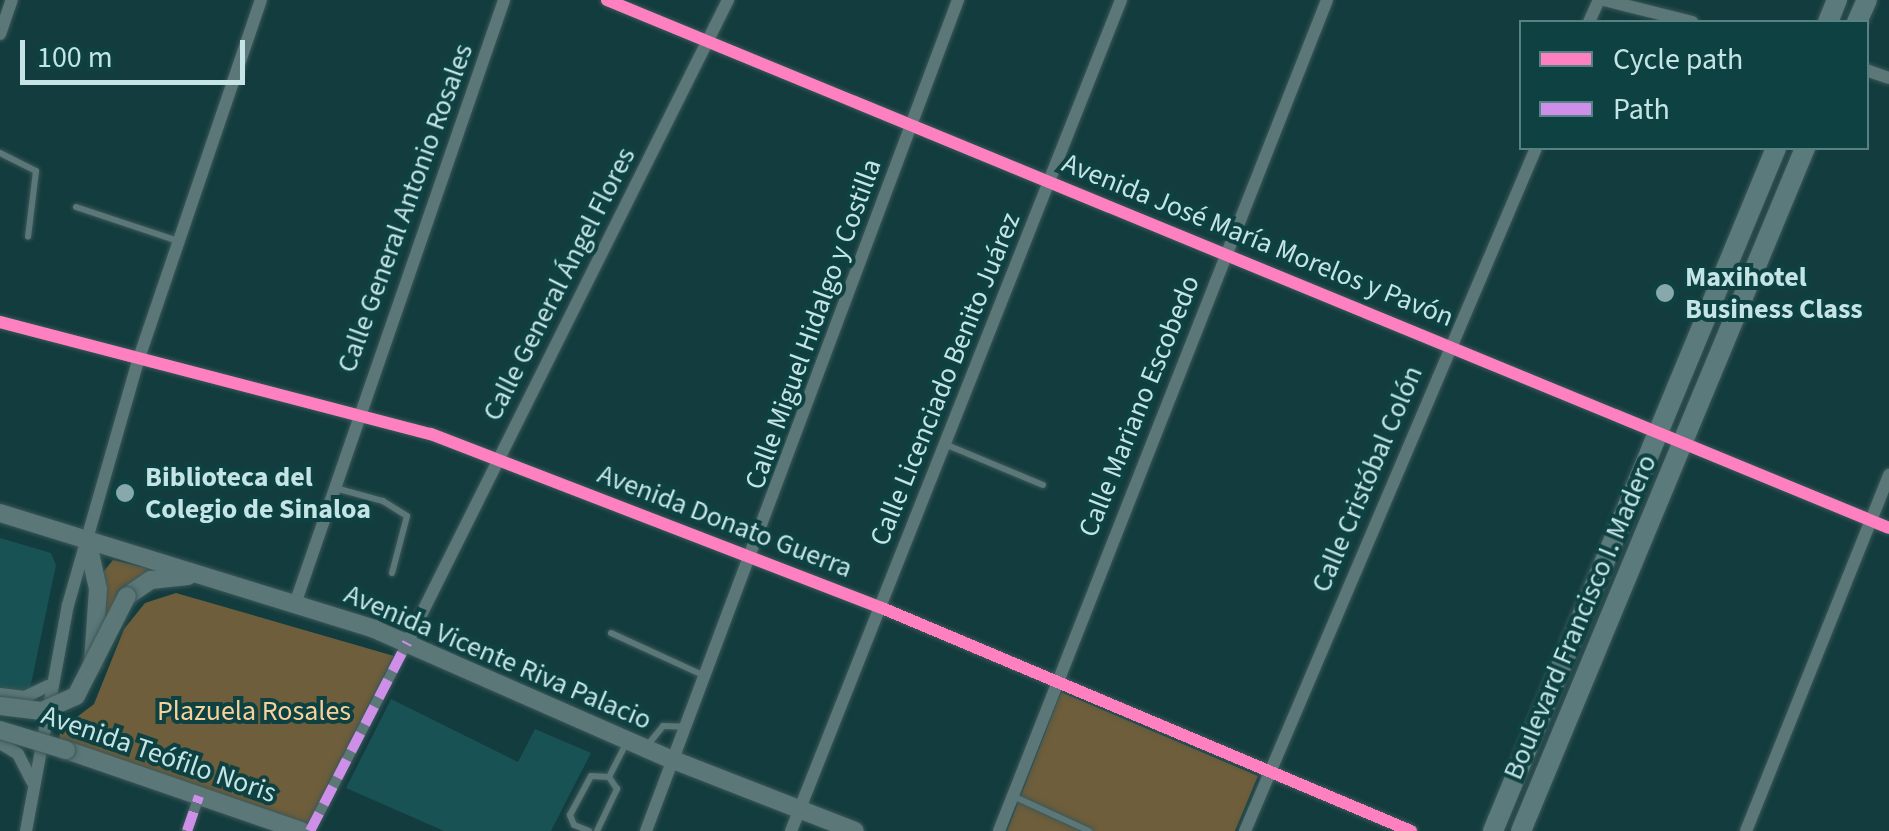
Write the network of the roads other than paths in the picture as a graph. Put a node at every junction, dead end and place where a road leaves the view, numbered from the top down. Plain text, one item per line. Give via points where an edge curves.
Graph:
1 (12, 0) edge
2 (262, 0) edge
3 (504, 0) edge
4 (607, 0) edge
5 (728, 0) edge
6 (958, 0) edge
7 (1121, 0) edge
8 (1327, 0) edge
9 (1601, 0) edge
10 (1684, 20) edge
11 (0, 34) edge
12 (710, 40) junction
13 (914, 123) junction
14 (1535, 150) edge
15 (1775, 150) edge
16 (1804, 150) edge
17 (0, 153) edge
18 (1050, 182) junction
19 (76, 207) dead end
20 (28, 238) dead end
21 (179, 241) junction
22 (1227, 253) junction
23 (0, 322) edge
24 (1451, 347) junction
25 (139, 358) junction
26 (359, 412) junction
27 (1658, 432) junction
28 (1683, 441) junction
29 (946, 444) junction
30 (498, 460) junction
31 (1889, 475) edge
32 (1043, 485) dead end
33 (334, 488) junction
34 (0, 512) edge
35 (1872, 520) junction
36 (1889, 528) edge
37 (87, 539) junction
38 (753, 558) junction
39 (392, 573) dead end
40 (218, 582) junction
41 (295, 604) junction
42 (882, 608) junction
43 (611, 633) dead end
44 (407, 643) junction
45 (92, 674) junction
46 (706, 676) junction
47 (1057, 682) junction
48 (48, 686) junction
49 (0, 694) edge
50 (0, 706) edge
51 (686, 727) junction
52 (0, 730) edge
53 (0, 743) edge
54 (637, 744) junction
55 (673, 760) junction
56 (1270, 772) junction
57 (609, 776) junction
58 (32, 783) junction
59 (199, 796) junction
60 (1012, 796) junction
61 (799, 810) junction
62 (26, 831) edge
63 (188, 831) edge
64 (300, 831) edge
65 (310, 831) edge
66 (589, 831) edge
67 (598, 831) edge
68 (646, 831) edge
69 (791, 831) edge
70 (855, 831) edge
71 (999, 831) edge
72 (1088, 831) edge
73 (1245, 831) edge
74 (1411, 831) edge
75 (1493, 831) edge
76 (1521, 831) edge
77 (1746, 831) edge

1 - 11 street
2 - 21 street
3 - 26 street, Calle General Antonio Rosales
4 - 12 street, Avenida José María Morelos y Pavón
5 - 12 street, Calle General Ángel Flores
6 - 13 street, Calle Miguel Hidalgo y Costilla
7 - 18 street, Calle Licenciado Benito Juárez
8 - 22 street, Calle Mariano Escobedo
9 - 10 street
12 - 13 street, Avenida José María Morelos y Pavón
12 - 30 street, Calle General Ángel Flores
13 - 18 street, Avenida José María Morelos y Pavón
13 - 38 street, Calle Miguel Hidalgo y Costilla
14 - 24 street, Calle Cristóbal Colón
15 - 27 main road, Boulevard Francisco I. Madero
16 - 28 main road, Boulevard Francisco I. Madero
17 - 20 lane via 36,170
18 - 22 street, Avenida José María Morelos y Pavón
18 - 29 street, Calle Licenciado Benito Juárez
19 - 21 lane
21 - 25 street
22 - 24 street, Avenida José María Morelos y Pavón
22 - 47 street, Calle Mariano Escobedo
23 - 25 street, Avenida Donato Guerra
24 - 27 street, Avenida José María Morelos y Pavón
24 - 56 street, Calle Cristóbal Colón
25 - 26 street, Avenida Donato Guerra
25 - 37 street
26 - 30 street, Avenida Donato Guerra
26 - 33 street, Calle General Antonio Rosales
27 - 28 street, Avenida José María Morelos y Pavón
27 - 75 main road, Boulevard Francisco I. Madero
28 - 35 street, Avenida José María Morelos y Pavón
28 - 76 main road, Boulevard Francisco I. Madero
29 - 32 lane
29 - 42 street, Calle Licenciado Benito Juárez
30 - 38 street, Avenida Donato Guerra
30 - 44 street, Calle General Ángel Flores
31 - 35 street
33 - 39 lane via 383,500 406,516
33 - 41 street, Calle General Antonio Rosales
34 - 37 main road, Avenida Vicente Riva Palacio
35 - 36 street, Avenida José María Morelos y Pavón
35 - 77 street
37 - 40 main road, Avenida Vicente Riva Palacio
37 - 45 main road, bridge via 98,589
37 - 48 street
38 - 42 street, Avenida Donato Guerra
38 - 46 street, Calle Miguel Hidalgo y Costilla
40 - 41 main road, Avenida Vicente Riva Palacio
40 - 45 main road, bridge via 166,576 127,596
41 - 44 main road, Avenida Vicente Riva Palacio
42 - 47 street, Avenida Donato Guerra
42 - 61 street, Calle Licenciado Benito Juárez
43 - 46 lane
44 - 54 main road, Avenida Vicente Riva Palacio
44 - 65 street
45 - 50 main road, bridge via 76,696 54,709
46 - 51 street, Calle Miguel Hidalgo y Costilla
47 - 56 street, Avenida Donato Guerra
47 - 60 street, Calle Mariano Escobedo
48 - 49 street via 25,697
48 - 58 street
51 - 54 lane via 664,726
51 - 55 street, Calle Miguel Hidalgo y Costilla
52 - 59 main road, Avenida Teófilo Noris, bridge
53 - 58 street via 18,754
54 - 55 main road, Avenida Vicente Riva Palacio
54 - 57 lane
55 - 61 main road, Avenida Vicente Riva Palacio
55 - 68 street, Calle Miguel Hidalgo y Costilla
56 - 73 street, Calle Cristóbal Colón
56 - 74 street, Avenida Donato Guerra
57 - 66 lane via 592,776 570,815 574,826
57 - 67 lane via 617,790
58 - 62 street
59 - 63 street
59 - 64 main road, Avenida Teófilo Noris
60 - 71 street, Calle Mariano Escobedo
60 - 72 lane
61 - 69 street, Calle Licenciado Benito Juárez
61 - 70 main road, Avenida Vicente Riva Palacio

